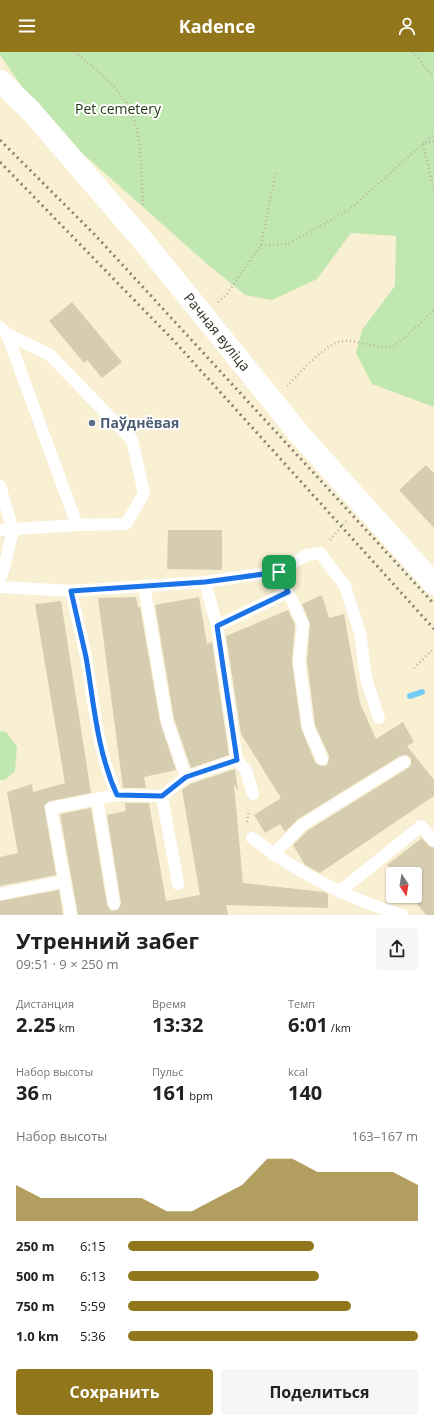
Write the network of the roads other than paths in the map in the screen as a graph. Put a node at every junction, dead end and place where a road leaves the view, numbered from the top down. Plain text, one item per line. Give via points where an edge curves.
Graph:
1 (0, 81) edge
2 (4, 331) edge
3 (0, 486) edge
4 (77, 526) junction
5 (0, 530) edge
6 (13, 530) junction
7 (279, 572) junction
8 (0, 579) edge
9 (205, 582) junction
10 (434, 584) edge
11 (144, 586) junction
12 (0, 587) edge
13 (71, 591) junction
14 (288, 592) junction
15 (217, 626) junction
16 (379, 718) dead end
17 (322, 759) dead end
18 (237, 760) junction
19 (404, 762) dead end
20 (186, 777) junction
21 (253, 794) road end
22 (117, 795) junction
23 (162, 796) junction
24 (97, 799) junction
25 (252, 838) road end
26 (434, 841) edge
27 (273, 854) junction
28 (65, 881) junction
29 (178, 884) dead end
30 (339, 892) junction
31 (0, 894) edge
32 (114, 904) dead end
33 (72, 915) edge
34 (402, 915) edge

1 - 10 street, Рачная вуліца via 31,111 145,243 272,401
2 - 4 lane
2 - 4 lane via 50,354 132,440 144,493 126,524
3 - 6 lane
4 - 6 lane
5 - 6 lane
6 - 8 lane
7 - 9 lane
7 - 14 lane
7 - 16 lane via 307,555 320,553 345,586 360,633 366,678
9 - 11 lane
9 - 15 lane
11 - 13 lane
11 - 20 lane via 166,721
12 - 13 lane
13 - 22 lane via 86,657 98,737 108,775
14 - 15 lane
14 - 17 lane via 303,624 299,661 308,727
15 - 18 lane
18 - 20 lane
18 - 21 lane via 246,770
19 - 27 lane via 302,825
20 - 23 lane
22 - 23 lane
22 - 24 lane
23 - 29 lane
24 - 28 lane via 51,808
24 - 32 lane
25 - 27 lane
26 - 30 lane via 421,826
27 - 30 lane via 322,885
28 - 31 lane
28 - 33 lane
30 - 34 lane

